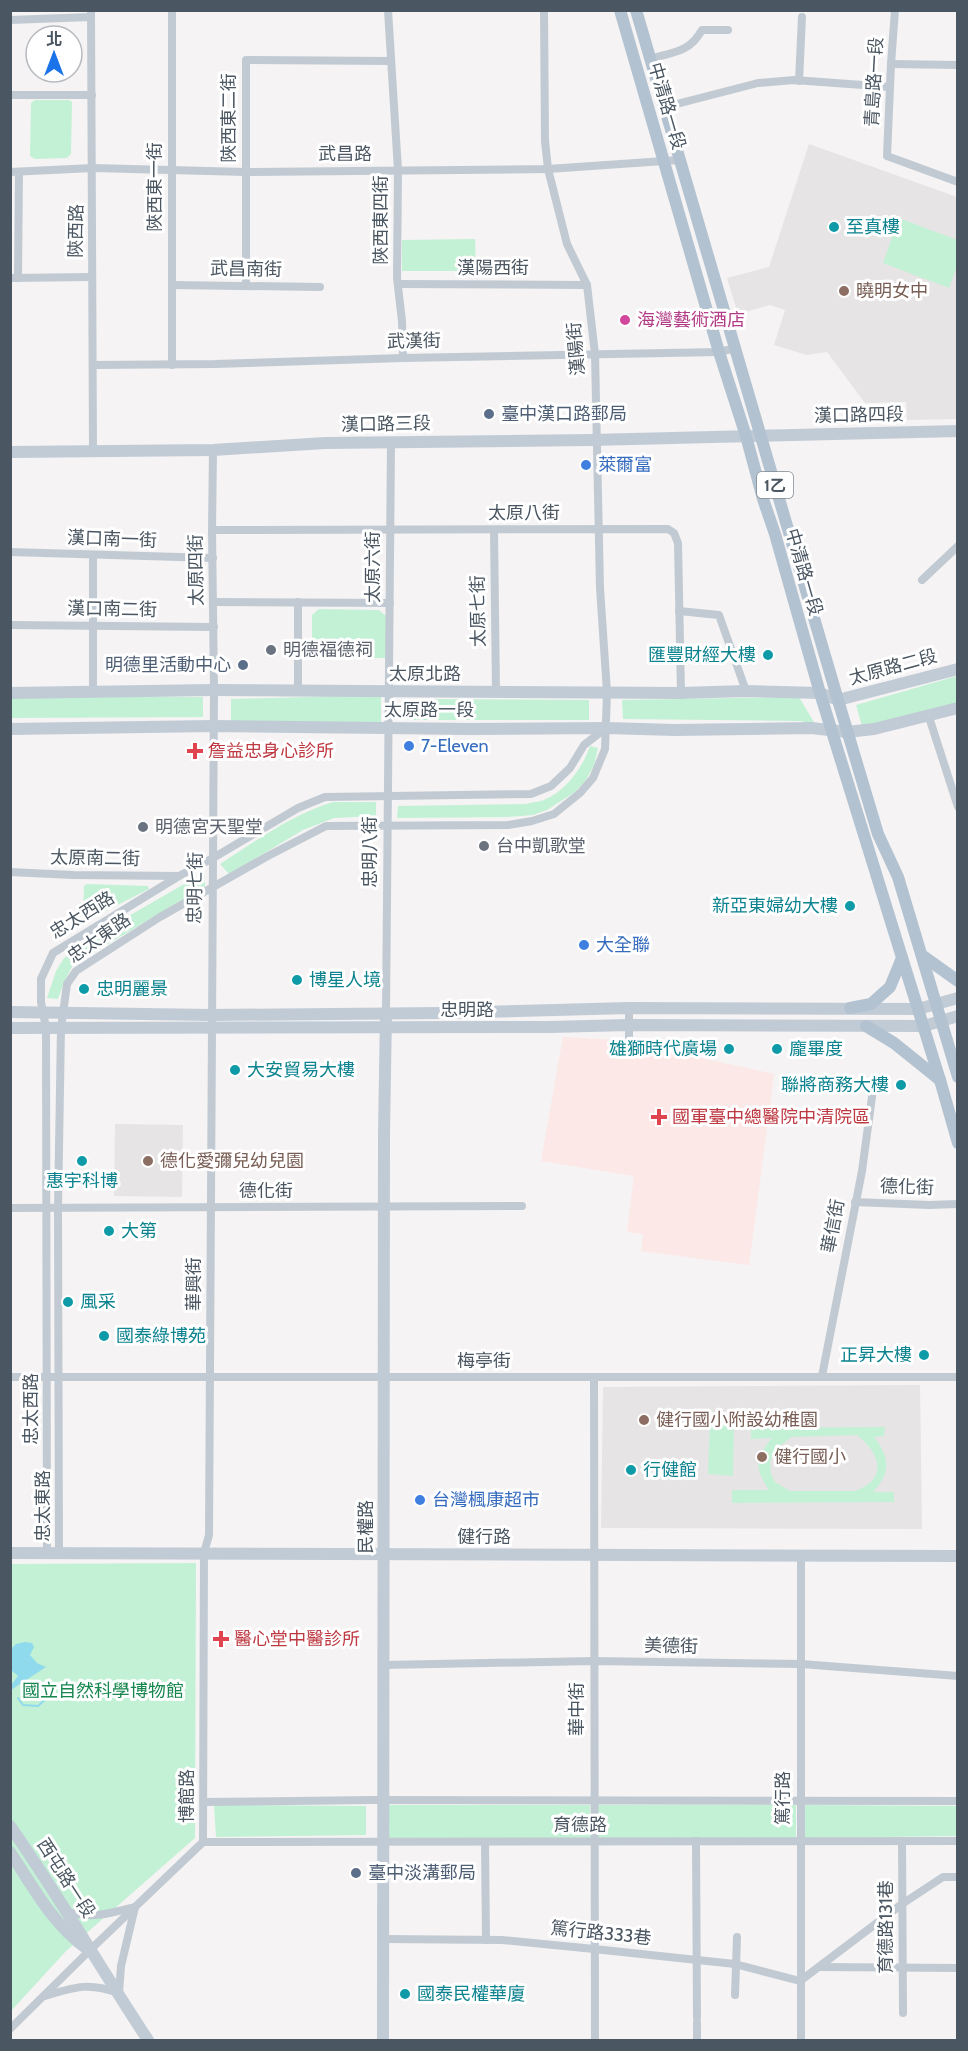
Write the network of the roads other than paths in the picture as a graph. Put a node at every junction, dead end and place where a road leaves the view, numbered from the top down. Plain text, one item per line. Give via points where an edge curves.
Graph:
1 (172, 10) edge
2 (388, 10) edge
3 (544, 10) edge
4 (620, 10) edge
5 (636, 10) edge
6 (895, 10) edge
7 (92, 14) edge
8 (802, 17) dead end
9 (10, 20) edge
10 (728, 30) dead end
11 (650, 59) junction
12 (391, 61) junction
13 (891, 64) junction
14 (957, 65) edge
15 (799, 81) junction
16 (890, 87) junction
17 (10, 95) edge
18 (92, 95) junction
19 (665, 107) junction
20 (679, 160) junction
21 (664, 161) junction
22 (93, 168) junction
23 (171, 169) junction
24 (548, 169) junction
25 (398, 170) junction
26 (15, 172) edge
27 (246, 172) junction
28 (957, 182) edge
29 (92, 277) junction
30 (14, 278) edge
31 (399, 284) junction
32 (172, 285) junction
33 (587, 285) junction
34 (246, 286) junction
35 (320, 287) dead end
36 (736, 348) junction
37 (719, 352) junction
38 (595, 354) junction
39 (403, 358) junction
40 (93, 365) junction
41 (172, 365) junction
42 (957, 431) edge
43 (761, 435) junction
44 (746, 436) junction
45 (598, 440) junction
46 (391, 442) junction
47 (213, 450) junction
48 (10, 452) edge
49 (93, 452) junction
50 (389, 529) junction
51 (599, 529) junction
52 (212, 530) junction
53 (494, 530) junction
54 (957, 546) edge
55 (10, 552) edge
56 (93, 555) junction
57 (213, 558) junction
58 (922, 580) dead end
59 (213, 602) junction
60 (298, 602) junction
61 (390, 603) junction
62 (678, 611) junction
63 (10, 625) edge
64 (92, 626) junction
65 (214, 627) junction
66 (957, 669) edge
67 (214, 690) junction
68 (389, 691) junction
69 (747, 691) junction
70 (298, 692) junction
71 (10, 693) edge
72 (93, 693) junction
73 (496, 693) junction
74 (607, 693) junction
75 (681, 693) junction
76 (820, 693) junction
77 (838, 700) junction
78 (957, 708) edge
79 (928, 714) junction
80 (213, 726) junction
81 (388, 728) junction
82 (606, 728) junction
83 (10, 729) edge
84 (833, 732) junction
85 (847, 732) junction
86 (387, 795) junction
87 (957, 807) edge
88 (387, 825) junction
89 (213, 858) junction
90 (10, 872) edge
91 (179, 876) junction
92 (212, 889) junction
93 (923, 956) junction
94 (902, 958) junction
95 (957, 981) edge
96 (957, 998) edge
97 (937, 1004) junction
98 (629, 1008) junction
99 (850, 1008) junction
100 (918, 1009) junction
101 (10, 1012) edge
102 (42, 1012) junction
103 (62, 1013) junction
104 (386, 1013) junction
105 (211, 1015) junction
106 (957, 1016) edge
107 (942, 1021) junction
108 (628, 1025) junction
109 (866, 1026) junction
110 (924, 1026) junction
111 (10, 1028) edge
112 (46, 1028) junction
113 (60, 1028) junction
114 (211, 1028) junction
115 (386, 1028) junction
116 (626, 1054) dead end
117 (957, 1073) edge
118 (940, 1080) junction
119 (874, 1082) dead end
120 (957, 1143) edge
121 (855, 1202) junction
122 (957, 1203) edge
123 (384, 1206) junction
124 (522, 1206) dead end
125 (211, 1207) junction
126 (10, 1208) edge
127 (47, 1208) junction
128 (58, 1208) junction
129 (822, 1376) junction
130 (10, 1377) edge
131 (59, 1377) junction
132 (210, 1377) junction
133 (384, 1377) junction
134 (594, 1377) junction
135 (957, 1377) edge
136 (48, 1378) junction
137 (204, 1553) junction
138 (10, 1554) edge
139 (53, 1554) junction
140 (593, 1554) junction
141 (384, 1555) junction
142 (801, 1556) junction
143 (957, 1556) edge
144 (593, 1661) junction
145 (801, 1664) junction
146 (384, 1665) junction
147 (957, 1676) edge
148 (384, 1800) junction
149 (204, 1802) junction
150 (593, 1802) junction
151 (799, 1802) junction
152 (957, 1802) edge
153 (10, 1826) edge
154 (957, 1840) edge
155 (593, 1841) junction
156 (696, 1841) junction
157 (800, 1841) junction
158 (902, 1841) junction
159 (203, 1842) junction
160 (384, 1842) junction
161 (485, 1842) junction
162 (10, 1852) edge
163 (957, 1877) edge
164 (902, 1904) junction
165 (135, 1907) junction
166 (68, 1912) junction
167 (737, 1937) dead end
168 (383, 1939) junction
169 (486, 1940) junction
170 (594, 1949) junction
171 (89, 1950) junction
172 (696, 1959) junction
173 (735, 1964) junction
174 (819, 1967) junction
175 (903, 1967) junction
176 (957, 1968) edge
177 (800, 1981) junction
178 (119, 1993) junction
179 (735, 1995) dead end
180 (42, 1997) junction
181 (903, 2013) dead end
182 (10, 2029) edge
183 (148, 2040) edge
184 (383, 2040) edge
185 (595, 2040) edge
186 (697, 2040) edge
187 (801, 2040) edge

1 - 23 street, 陜西東一街
2 - 12 street, 陜西東四街
3 - 24 street, 漢陽街
4 - 21 main road, 中清路一段 / 1乙
5 - 11 main road, 中清路一段 / 1乙
6 - 13 street, 青島路一段
7 - 9 street
7 - 18 street, 陝西路
8 - 15 street
10 - 11 street via 702,30 688,48
11 - 19 main road, 中清路一段 / 1乙
12 - 25 street, 陜西東四街
12 - 27 street, 陜西東二街 via 246,60
13 - 14 street
13 - 16 street, 青島路一段
15 - 16 street
15 - 19 street via 758,83
16 - 28 street, 青島路一段 via 887,156
17 - 18 street
18 - 22 street, 陝西路
19 - 20 main road, 中清路一段 / 1乙
20 - 21 street, 武昌路
20 - 36 main road, 中清路一段 / 1乙
21 - 24 street, 武昌路
21 - 37 main road, 中清路一段 / 1乙
22 - 23 street, 武昌路
22 - 26 street, 武昌路
22 - 29 street, 陝西路
23 - 27 street, 武昌路
23 - 32 street, 陜西東一街
24 - 25 street, 武昌路
24 - 33 street, 漢陽街 via 567,244
25 - 27 street, 武昌路
25 - 31 street, 陜西東四街
26 - 30 street
27 - 34 street, 陜西東二街
29 - 30 street
29 - 40 street, 陝西路
31 - 33 street, 漢陽西街
31 - 39 street, 陜西東四街
32 - 34 street, 武昌南街
32 - 41 street, 陜西東一街
33 - 38 street, 漢陽街
34 - 35 street, 武昌南街
36 - 37 street, 武漢街
36 - 43 main road, 中清路一段 / 1乙
37 - 38 street, 武漢街
37 - 44 main road, 中清路一段 / 1乙
38 - 39 street, 武漢街
38 - 45 street, 漢陽街
39 - 41 street, 武漢街
40 - 41 street, 武漢街
40 - 49 street, 陝西路
42 - 43 street, 漢口路四段
43 - 44 street, 漢口路三段
43 - 77 main road, 中清路一段 / 1乙
44 - 45 street, 漢口路三段
44 - 76 main road, 中清路一段 / 1乙
45 - 46 street, 漢口路三段
45 - 51 street, 漢陽街
46 - 47 street, 漢口路三段
46 - 50 street, 太原六街
47 - 49 street, 漢口路三段
47 - 52 street, 太原四街
48 - 49 street, 漢口路三段
50 - 52 street, 太原八街
50 - 53 street, 太原八街
50 - 61 street, 太原六街
51 - 53 street, 太原八街
51 - 62 street, 太原八街 via 668,529 674,533 678,543
51 - 74 street, 漢陽街
52 - 57 street, 太原四街
53 - 73 street, 太原七街
54 - 58 street
55 - 56 street, 漢口南一街
56 - 57 street, 漢口南一街
56 - 64 street
57 - 59 street, 太原四街
59 - 60 street
59 - 65 street, 太原四街
60 - 61 street
60 - 70 street
61 - 68 street, 太原六街
62 - 69 street via 719,615
62 - 75 street, 太原八街
63 - 64 street, 漢口南二街
64 - 65 street, 漢口南二街
64 - 72 street
65 - 67 street, 太原四街
66 - 77 street, 太原路二段
67 - 70 street, 太原北路
67 - 72 street, 太原北路
67 - 80 street, 忠明七街
68 - 70 street, 太原北路
68 - 73 street, 太原北路
68 - 81 street, 忠明八街
69 - 75 street, 太原北路
69 - 76 street, 太原北路
71 - 72 street, 太原北路
73 - 74 street, 太原北路
74 - 75 street, 太原北路
74 - 82 street
76 - 77 street, 太原北路
76 - 84 main road, 中清路一段 / 1乙
77 - 85 main road, 中清路一段 / 1乙
78 - 79 street
79 - 85 street
79 - 87 street
80 - 81 street, 太原路一段
80 - 83 street, 太原路一段
80 - 89 street, 忠明七街
81 - 82 street, 太原路一段
81 - 86 street, 忠明八街
82 - 84 street, 太原路一段 via 811,728
82 - 86 street, 忠太西路 via 584,745 570,768 551,786 531,794
82 - 88 street, 忠太東路 via 605,749 593,778 554,814 508,825
84 - 85 street, 太原路一段
84 - 94 main road, 中清路一段 / 1乙
85 - 93 main road, 中清路一段 / 1乙 via 878,834 898,877
86 - 88 street, 忠明八街
86 - 89 street, 忠太西路 via 325,796
88 - 92 street, 忠太東路 via 326,826
88 - 104 street, 忠明八街
89 - 91 street, 忠太西路
89 - 92 street, 忠明七街
90 - 91 street, 太原南二街
91 - 102 street, 忠太西路 via 53,952 41,979
92 - 103 street, 忠太東路 via 76,971 67,984
92 - 105 street, 忠明七街
93 - 95 main road
93 - 97 main road, 中清路一段 / 1乙
94 - 99 main road via 890,987 871,1004
94 - 100 main road, 中清路一段 / 1乙
96 - 97 street, 忠明路
97 - 100 street, 忠明路
97 - 107 main road, 中清路一段 / 1乙
98 - 99 street, 忠明路
98 - 104 street, 忠明路
98 - 108 street
99 - 100 street, 忠明路
100 - 110 main road, 中清路一段 / 1乙
101 - 102 street, 忠明路
102 - 103 street, 忠明路
102 - 112 street, 忠太西路
103 - 105 street, 忠明路
103 - 113 street, 忠太東路
104 - 105 street, 忠明路
104 - 115 street, 民權路
105 - 114 street, 華興街
106 - 107 street, 忠明路
107 - 110 street, 忠明路
107 - 117 main road, 中清路一段 / 1乙
108 - 109 street, 忠明路
108 - 115 street, 忠明路
108 - 116 street
109 - 110 street, 忠明路
109 - 118 main road
110 - 118 main road, 中清路一段 / 1乙
111 - 112 street, 忠明路
112 - 113 street, 忠明路
112 - 127 street, 忠太西路
113 - 114 street, 忠明路
113 - 128 street, 忠太東路
114 - 115 street, 忠明路
114 - 125 street, 華興街
115 - 123 street, 民權路
118 - 120 main road, 中清路一段 / 1乙
119 - 121 street, 華信街
121 - 122 street, 德化街
121 - 129 street, 華信街
123 - 124 street, 德化街
123 - 125 street, 德化街
123 - 133 street, 民權路
125 - 128 street, 德化街
125 - 132 street, 華興街
126 - 127 street, 德化街
127 - 128 street, 德化街
127 - 136 street, 忠太西路
128 - 131 street, 忠太東路
129 - 134 street, 梅亭街
129 - 135 street, 梅亭街
130 - 136 street, 梅亭街
131 - 132 street, 梅亭街
131 - 136 street, 梅亭街
131 - 139 street, 忠太東路
132 - 133 street, 梅亭街
132 - 137 street, 華興街 via 209,1535
133 - 134 street, 梅亭街
133 - 141 street, 民權路
134 - 140 street, 華中街
136 - 139 street, 忠太西路
137 - 139 street, 健行路
137 - 141 street, 健行路
137 - 149 street, 博館路
138 - 139 street, 健行路
140 - 141 street, 健行路
140 - 142 street, 健行路
140 - 144 street, 華中街
141 - 146 street, 民權路
142 - 143 street, 健行路
142 - 145 street, 篤行路
144 - 145 street, 美德街
144 - 146 street, 美德街
144 - 150 street, 華中街
145 - 147 street, 美德街
145 - 151 street, 篤行路
146 - 148 street, 民權路
148 - 149 street, 育德路
148 - 150 street, 育德路
148 - 160 street, 民權路
149 - 159 street, 博館路
150 - 151 street, 育德路
150 - 155 street, 華中街
151 - 152 street, 育德路
151 - 157 street, 篤行路
153 - 166 street, 西屯路一段
154 - 158 street, 育德路
155 - 156 street, 育德路
155 - 161 street, 育德路
155 - 170 street, 華中街
156 - 157 street, 育德路
156 - 172 street
157 - 158 street, 育德路
157 - 177 street, 篤行路
158 - 164 street, 育德路131巷
159 - 160 street, 育德路
159 - 165 street, 博館路
160 - 161 street, 育德路
160 - 168 street, 民權路
161 - 169 street
162 - 171 street, 西屯路一段 via 71,1938
163 - 164 street via 943,1877
164 - 174 street
164 - 175 street, 育德路131巷
165 - 166 street via 101,1916
165 - 171 street, 博館路
165 - 178 street
166 - 171 street, 西屯路一段
167 - 173 street
168 - 169 street, 篤行路333巷
168 - 184 street, 民權路
169 - 170 street, 篤行路333巷
170 - 172 street, 篤行路333巷
170 - 185 street, 華中街
171 - 178 street, 西屯路一段
171 - 180 street, 博館路
172 - 173 street, 篤行路333巷
172 - 186 street
173 - 177 street, 篤行路333巷
173 - 179 street
174 - 175 street
174 - 177 street
175 - 176 street
175 - 181 street, 育德路131巷
177 - 187 street, 篤行路
178 - 180 street via 89,1986
178 - 183 street, 西屯路一段
180 - 182 street, 博館路

